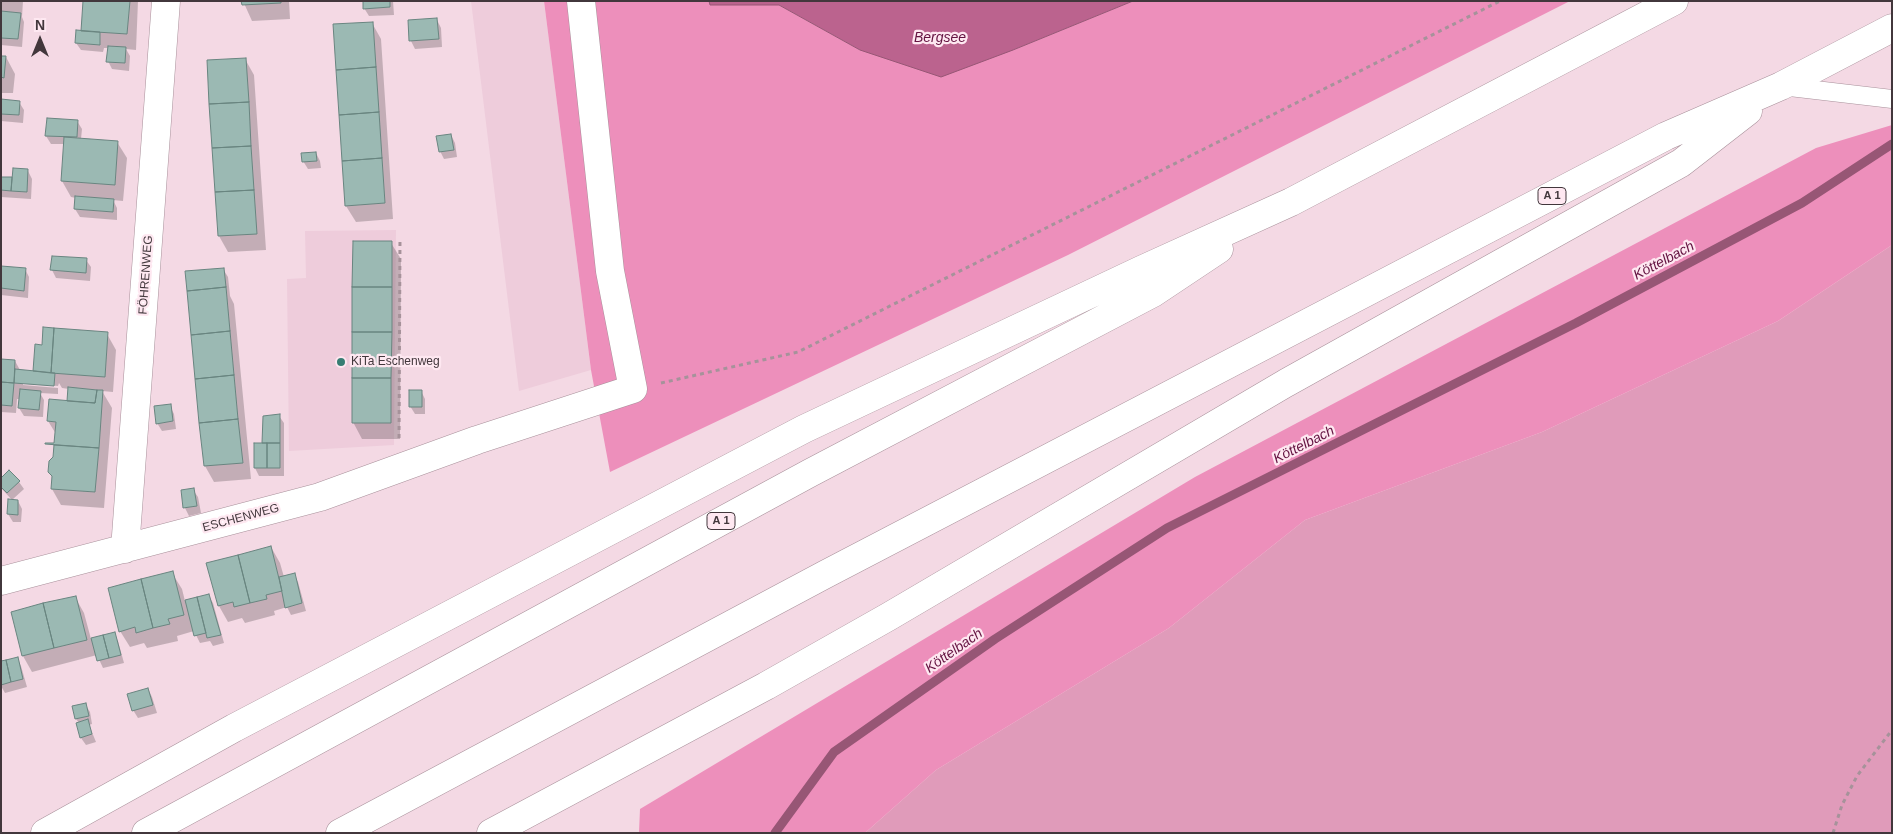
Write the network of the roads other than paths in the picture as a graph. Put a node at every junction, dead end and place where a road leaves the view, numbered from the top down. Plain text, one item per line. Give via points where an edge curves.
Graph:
1 (166, 1) edge
2 (582, 1) edge
3 (1674, 1) edge
4 (1892, 28) edge
5 (1781, 86) junction
6 (1892, 99) edge
7 (1291, 202) junction
8 (125, 549) junction
9 (1, 580) edge
10 (44, 833) edge
11 (146, 833) edge
12 (340, 833) edge
13 (491, 833) edge

1 - 8 main road, FÖHRENWEG
2 - 8 main road, ESCHENWEG via 610,271 633,389 477,440 320,497
3 - 7 main road, A 1
4 - 5 main road, A 1
5 - 6 lane
5 - 12 main road, A 1 via 1666,136 747,616
5 - 13 main road via 1681,163 1286,384 766,686
7 - 10 main road via 804,429 251,718
7 - 11 main road, A 1 via 1153,293 801,478
8 - 9 main road, ESCHENWEG

